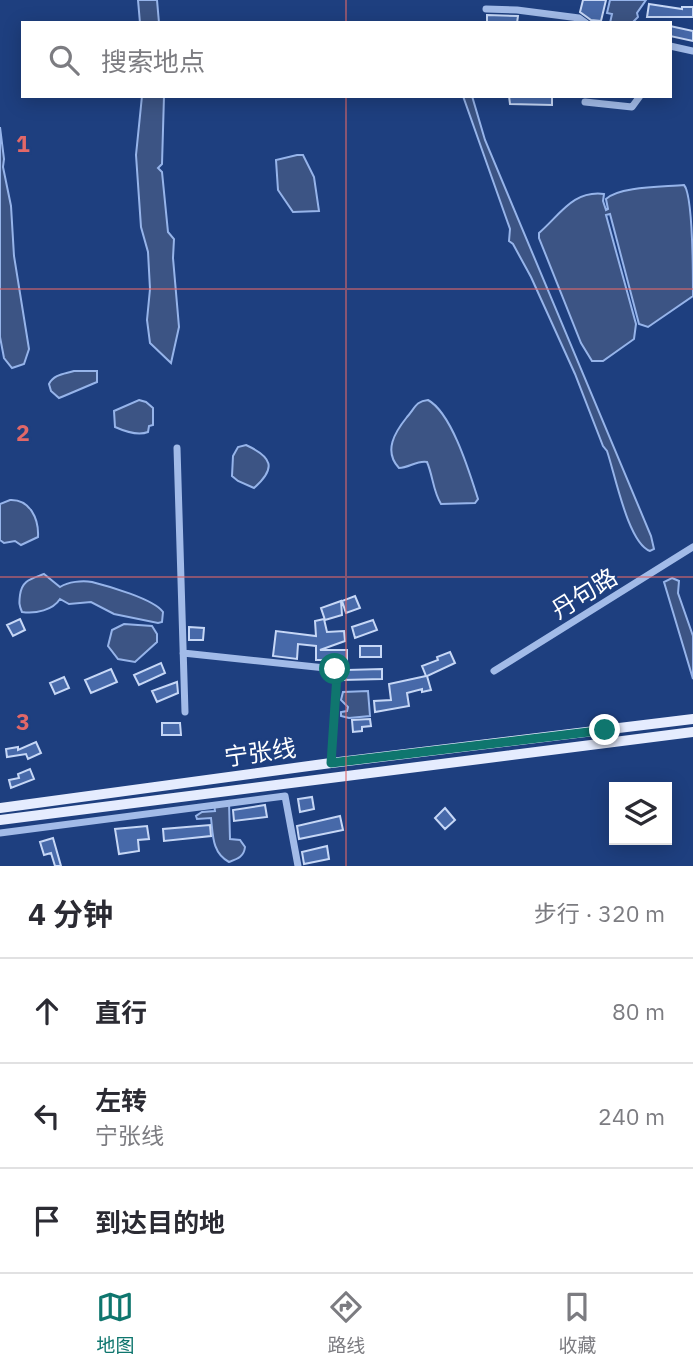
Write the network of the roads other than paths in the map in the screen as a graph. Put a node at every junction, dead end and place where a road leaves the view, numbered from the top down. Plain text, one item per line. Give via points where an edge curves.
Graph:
1 (486, 9) dead end
2 (583, 21) edge
3 (672, 46) edge
4 (693, 51) edge
5 (639, 98) edge
6 (584, 102) dead end
7 (177, 448) dead end
8 (693, 547) edge
9 (183, 653) junction
10 (494, 671) dead end
11 (185, 712) dead end
12 (693, 719) edge
13 (693, 732) edge
14 (331, 763) junction
15 (0, 808) edge
16 (0, 820) edge
17 (0, 833) edge
18 (298, 866) edge

1 - 2 street
3 - 4 street
5 - 6 street via 632,107
7 - 9 street
8 - 10 street, 丹句路
9 - 11 street
9 - 14 street via 335,669
12 - 14 main road, 宁张线
13 - 16 main road, 宁张线
14 - 15 main road, 宁张线
17 - 18 street via 285,796

